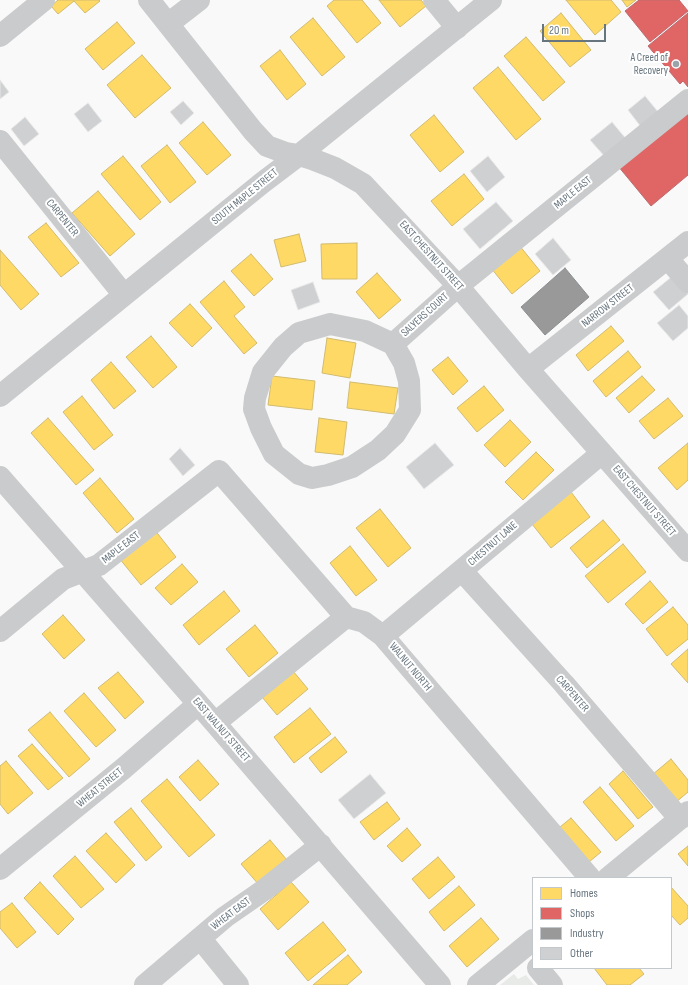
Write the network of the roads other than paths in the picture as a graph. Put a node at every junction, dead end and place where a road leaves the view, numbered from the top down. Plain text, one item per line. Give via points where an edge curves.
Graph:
1 (44, 0) edge
2 (149, 0) edge
3 (199, 0) edge
4 (434, 0) edge
5 (491, 0) edge
6 (168, 24) junction
7 (457, 28) junction
8 (0, 36) edge
9 (688, 100) edge
10 (4, 153) edge
11 (299, 155) junction
12 (688, 242) edge
13 (668, 259) junction
14 (688, 282) edge
15 (458, 286) junction
16 (124, 295) junction
17 (393, 344) junction
18 (528, 369) junction
19 (0, 396) edge
20 (602, 453) junction
21 (0, 477) edge
22 (688, 551) edge
23 (462, 571) junction
24 (82, 572) junction
25 (346, 617) junction
26 (0, 631) edge
27 (383, 636) junction
28 (198, 704) junction
29 (215, 723) junction
30 (684, 815) edge
31 (320, 845) junction
32 (0, 869) edge
33 (589, 877) edge
34 (609, 877) edge
35 (200, 938) junction
36 (530, 950) edge
37 (539, 969) edge
38 (145, 985) edge
39 (238, 985) edge
40 (440, 985) edge
41 (478, 985) edge
42 (552, 985) edge

1 - 8 street
2 - 6 street, EAST CHESTNUT STREET
3 - 6 street
4 - 7 street
5 - 7 street, SOUTH MAPLE STREET
6 - 11 street, EAST CHESTNUT STREET via 267,146 286,154
7 - 11 street, SOUTH MAPLE STREET
9 - 15 street, MAPLE EAST
10 - 16 street, CARPENTER
11 - 15 street, EAST CHESTNUT STREET via 335,168 363,184
11 - 16 street, SOUTH MAPLE STREET
12 - 13 street, NARROW STREET
13 - 14 street
13 - 18 street, NARROW STREET
15 - 17 street, SALYERS COURT
15 - 18 street, EAST CHESTNUT STREET
16 - 19 street, SOUTH MAPLE STREET
17 - 17 street, SALYERS COURT via 365,331 330,324 299,333 283,347 263,372 254,409 274,454 300,474 312,478 352,467 378,450 395,434 410,410 408,375
18 - 20 street, EAST CHESTNUT STREET
20 - 22 street, EAST CHESTNUT STREET
20 - 23 street, CHESTNUT LANE
21 - 24 street, EAST WALNUT STREET
23 - 27 street, CHESTNUT LANE
23 - 30 street, CARPENTER
24 - 25 street, MAPLE EAST via 99,565 219,471
24 - 26 street, MAPLE EAST via 63,579
24 - 28 street, EAST WALNUT STREET
25 - 27 street, WALNUT NORTH via 364,622
25 - 29 street
27 - 33 street, WALNUT NORTH
28 - 29 street, EAST WALNUT STREET
28 - 32 street, WHEAT STREET
29 - 31 street, EAST WALNUT STREET
30 - 34 street
31 - 35 street, WHEAT EAST
31 - 40 street, EAST WALNUT STREET
35 - 38 street, WHEAT EAST
35 - 39 street
36 - 41 street
37 - 42 street

